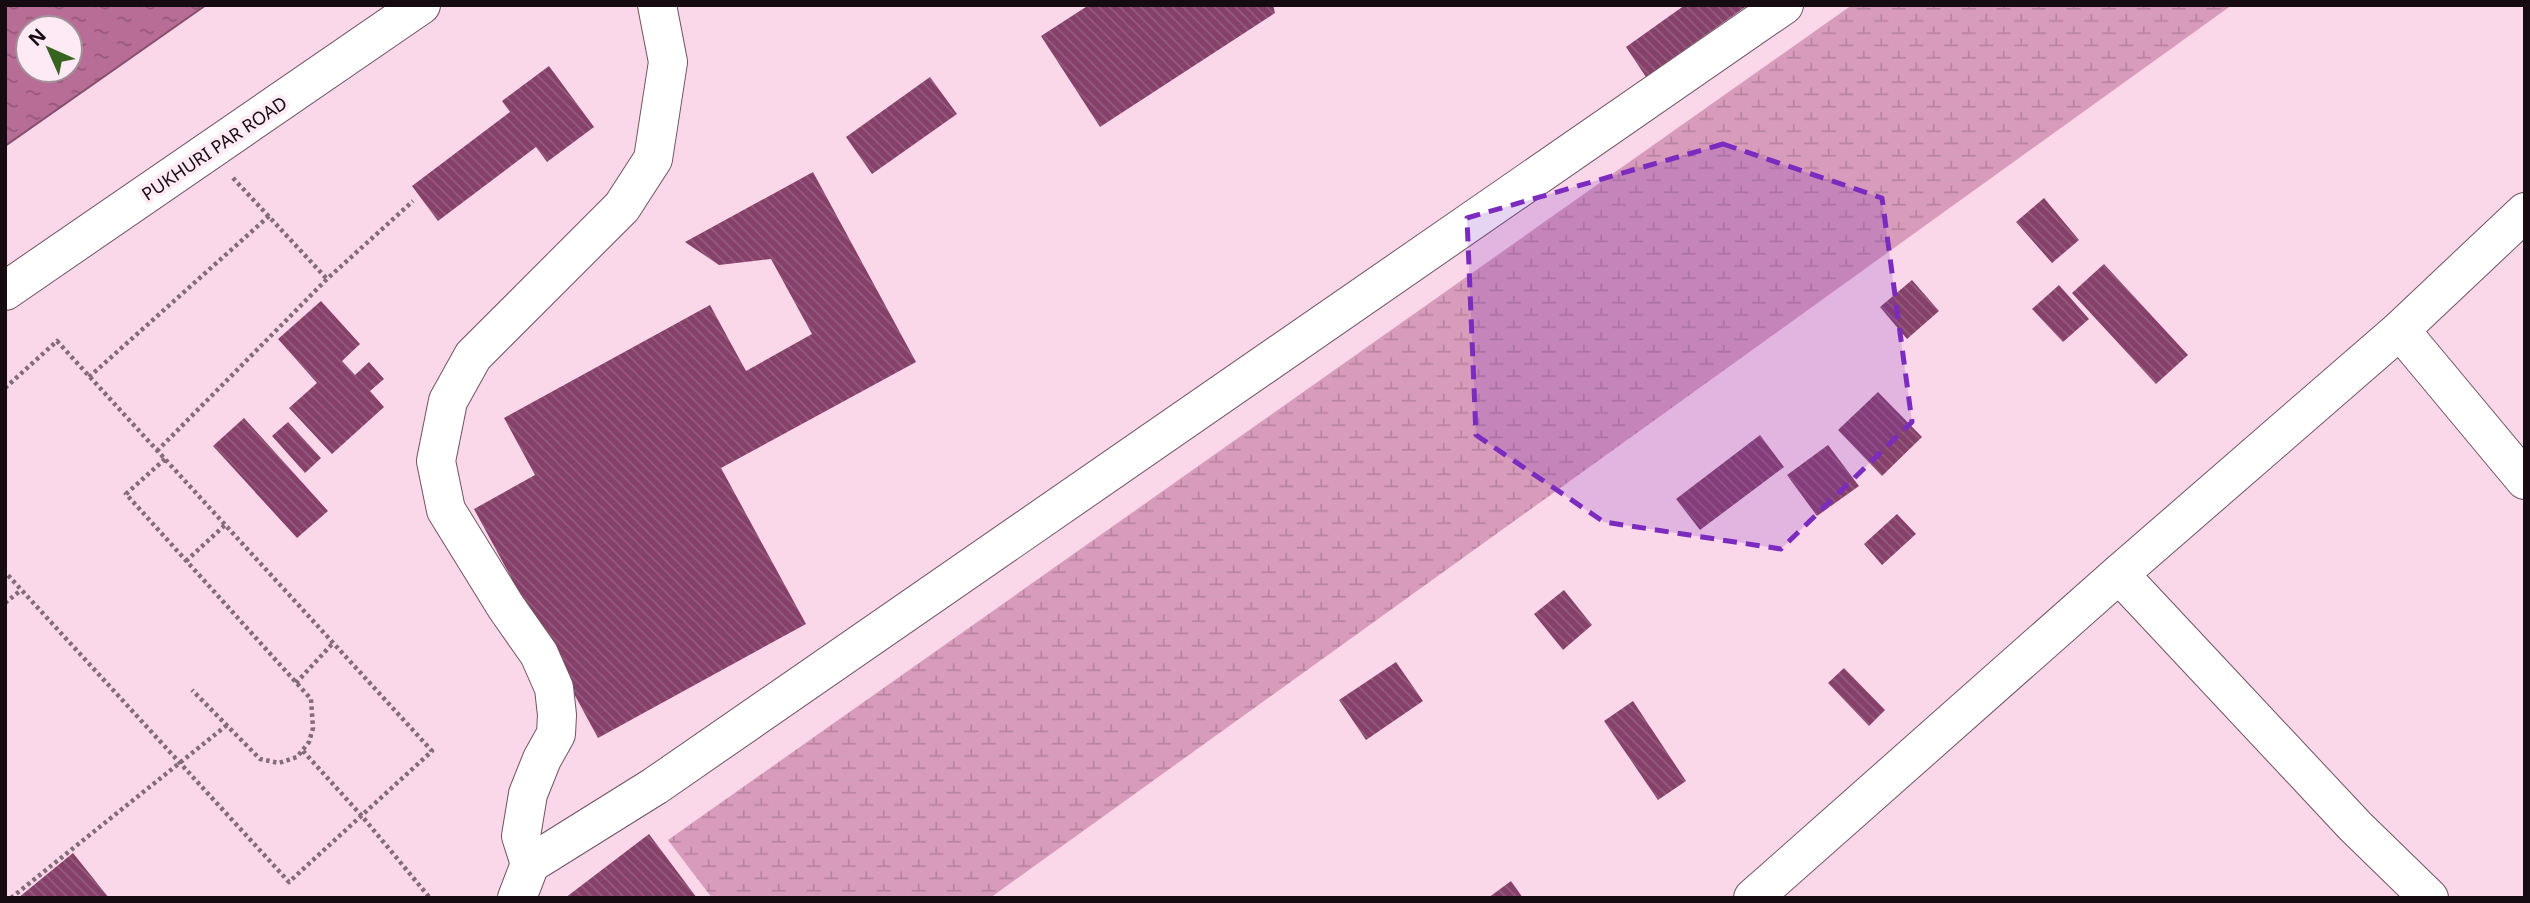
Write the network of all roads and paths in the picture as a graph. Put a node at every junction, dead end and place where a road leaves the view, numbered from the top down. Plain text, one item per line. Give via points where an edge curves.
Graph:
1 (421, 5) edge
2 (657, 5) edge
3 (1784, 5) edge
4 (209, 152) junction
5 (413, 201) dead end
6 (2525, 212) edge
7 (269, 216) junction
8 (327, 279) junction
9 (5, 291) edge
10 (2400, 330) junction
11 (89, 377) junction
12 (5, 388) edge
13 (157, 451) junction
14 (164, 459) junction
15 (2525, 480) edge
16 (225, 525) junction
17 (186, 561) junction
18 (5, 572) edge
19 (2119, 574) junction
20 (21, 590) junction
21 (5, 603) edge
22 (333, 643) junction
23 (296, 683) junction
24 (192, 690) dead end
25 (227, 725) junction
26 (303, 751) junction
27 (180, 763) junction
28 (361, 815) junction
29 (523, 881) edge
30 (11, 898) edge
31 (430, 898) edge
32 (1753, 898) edge
33 (2429, 898) edge

1 - 4 street, PUKHURI PAR ROAD
2 - 29 street via 668,62 653,159 622,207 473,356 448,401 436,461 446,510 539,654 554,688 556,734 528,794 520,836
3 - 29 street
4 - 7 path
4 - 9 street, PUKHURI PAR ROAD
5 - 8 path
6 - 10 street
7 - 8 path
7 - 11 path
8 - 13 path
10 - 15 street
10 - 19 street
11 - 12 path via 57,341
11 - 13 path
13 - 14 path
14 - 16 path
14 - 17 path via 126,494
16 - 17 path
16 - 22 path
17 - 23 path
18 - 20 path
19 - 32 street
19 - 33 street via 2355,826
20 - 21 path
20 - 27 path
22 - 23 path
22 - 28 path via 432,751
23 - 26 path via 311,699 313,728
24 - 25 path
25 - 26 path via 260,759 279,763
25 - 27 path
26 - 28 path
27 - 28 path via 289,882
27 - 30 path
28 - 31 path

